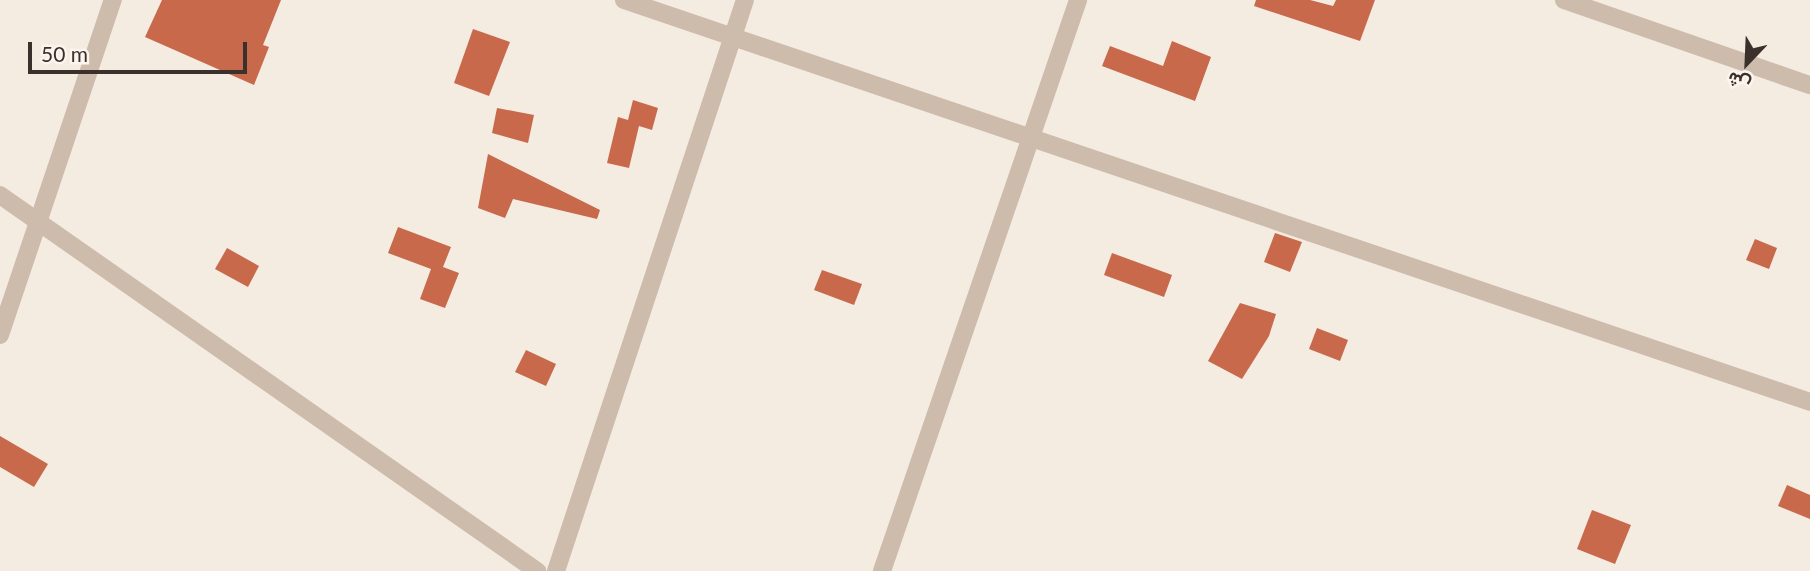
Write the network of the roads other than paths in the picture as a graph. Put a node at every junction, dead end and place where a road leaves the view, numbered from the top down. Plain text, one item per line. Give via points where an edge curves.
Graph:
1 (113, 0) edge
2 (624, 0) edge
3 (745, 0) edge
4 (1078, 0) edge
5 (1564, 0) edge
6 (733, 37) junction
7 (1810, 85) edge
8 (1031, 138) junction
9 (0, 195) edge
10 (38, 222) junction
11 (0, 335) edge
12 (1810, 402) edge
13 (537, 571) edge
14 (556, 571) edge
15 (882, 571) edge

1 - 10 street
2 - 6 street
3 - 6 street
4 - 8 street
5 - 7 street
6 - 8 street
6 - 14 street
8 - 12 street
8 - 15 street
9 - 10 street
10 - 11 street
10 - 13 street

